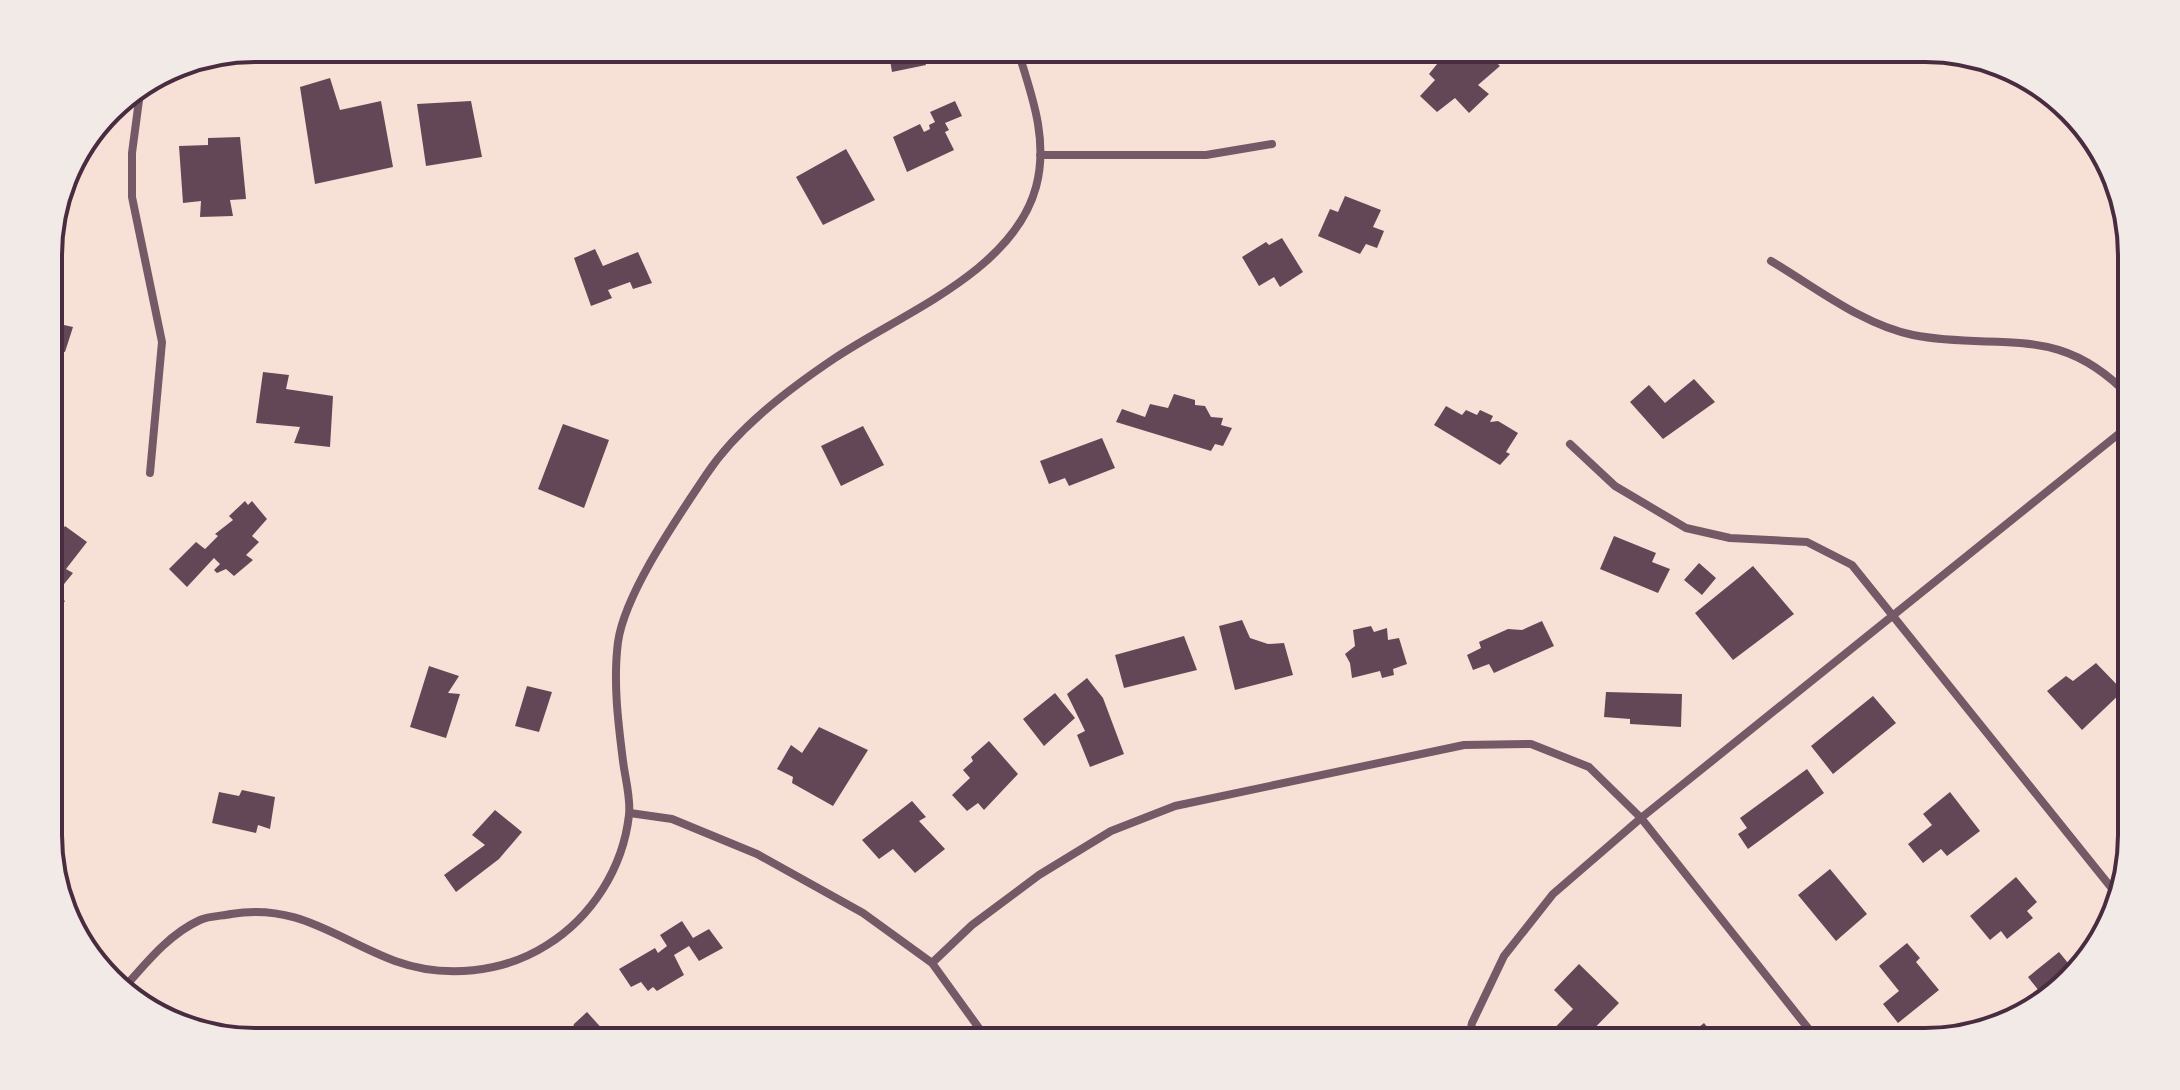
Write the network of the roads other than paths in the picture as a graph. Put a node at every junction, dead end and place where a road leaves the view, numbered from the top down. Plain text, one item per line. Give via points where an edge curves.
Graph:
1 (1021, 62) edge
2 (139, 101) edge
3 (1272, 144) dead end
4 (1040, 155) junction
5 (1771, 261) dead end
6 (2118, 388) edge
7 (2118, 434) edge
8 (1570, 444) dead end
9 (150, 473) dead end
10 (1894, 614) junction
11 (630, 813) junction
12 (1641, 818) junction
13 (2111, 887) edge
14 (932, 963) junction
15 (130, 981) edge
16 (979, 1028) edge
17 (1471, 1028) edge
18 (1808, 1028) edge

1 - 4 street via 1038,118
2 - 9 street via 132,197 162,342
3 - 4 street via 1206,155
4 - 11 street via 1036,189 1013,230 980,266 920,311 837,357 765,411 709,470 632,596 619,639 616,684
5 - 6 street via 1882,326 1914,335 2036,342 2078,357
7 - 10 street
8 - 10 street via 1615,486 1686,528 1730,538 1807,542 1852,565
10 - 12 street
10 - 13 street
11 - 14 street via 672,819 757,854 863,913
11 - 15 street via 619,859 599,899 548,944 501,967 456,973 397,962 307,919 260,909 202,919 159,949
12 - 14 street via 1589,767 1531,744 1464,745 1175,806 1111,831 1039,875
12 - 17 street via 1553,894 1504,956
12 - 18 street
14 - 16 street

